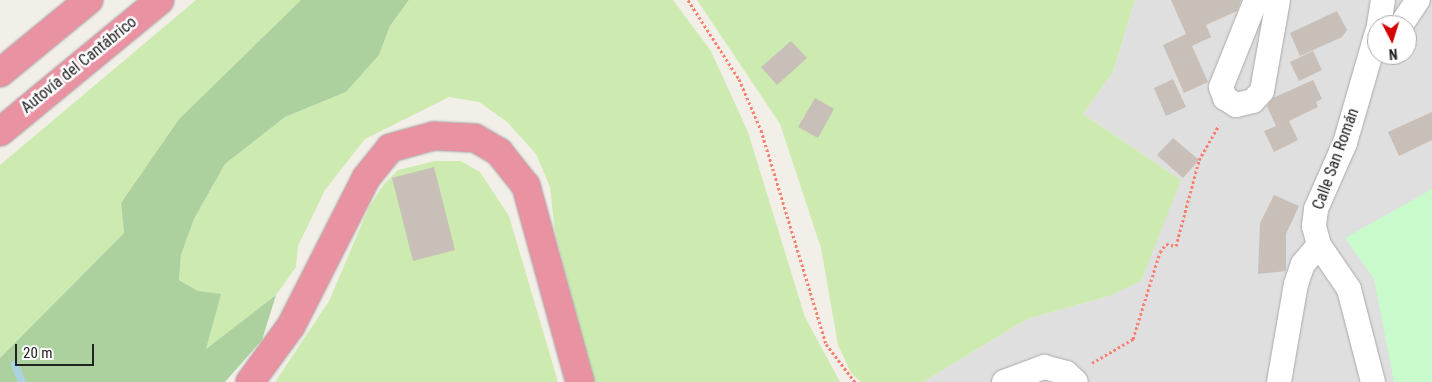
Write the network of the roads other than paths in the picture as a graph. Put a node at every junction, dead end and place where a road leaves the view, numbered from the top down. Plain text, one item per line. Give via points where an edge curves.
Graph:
1 (88, 0) edge
2 (160, 0) edge
3 (1256, 0) edge
4 (1278, 0) edge
5 (1383, 0) edge
6 (1418, 0) edge
7 (1381, 15) edge
8 (1408, 15) edge
9 (1369, 65) edge
10 (1373, 65) edge
11 (0, 73) edge
12 (1366, 75) junction
13 (0, 132) edge
14 (1319, 245) junction
15 (1071, 377) edge
16 (250, 382) edge
17 (580, 382) edge
18 (1004, 382) edge
19 (1279, 382) edge
20 (1373, 382) edge

1 - 11 highway
2 - 13 highway, Autovía del Cantábrico
3 - 4 street via 1222,86 1225,98 1236,105 1252,101 1262,91
5 - 7 street
6 - 8 street
9 - 12 street, Calle San Román
10 - 12 street, Calle San Román
12 - 14 street, Calle San Román via 1345,143 1316,209 1314,226
14 - 19 street via 1303,264 1296,284
14 - 20 street, Calle San Román via 1349,289
15 - 18 street via 1044,367
16 - 17 highway via 291,326 366,178 390,148 434,136 475,138 499,152 526,186

